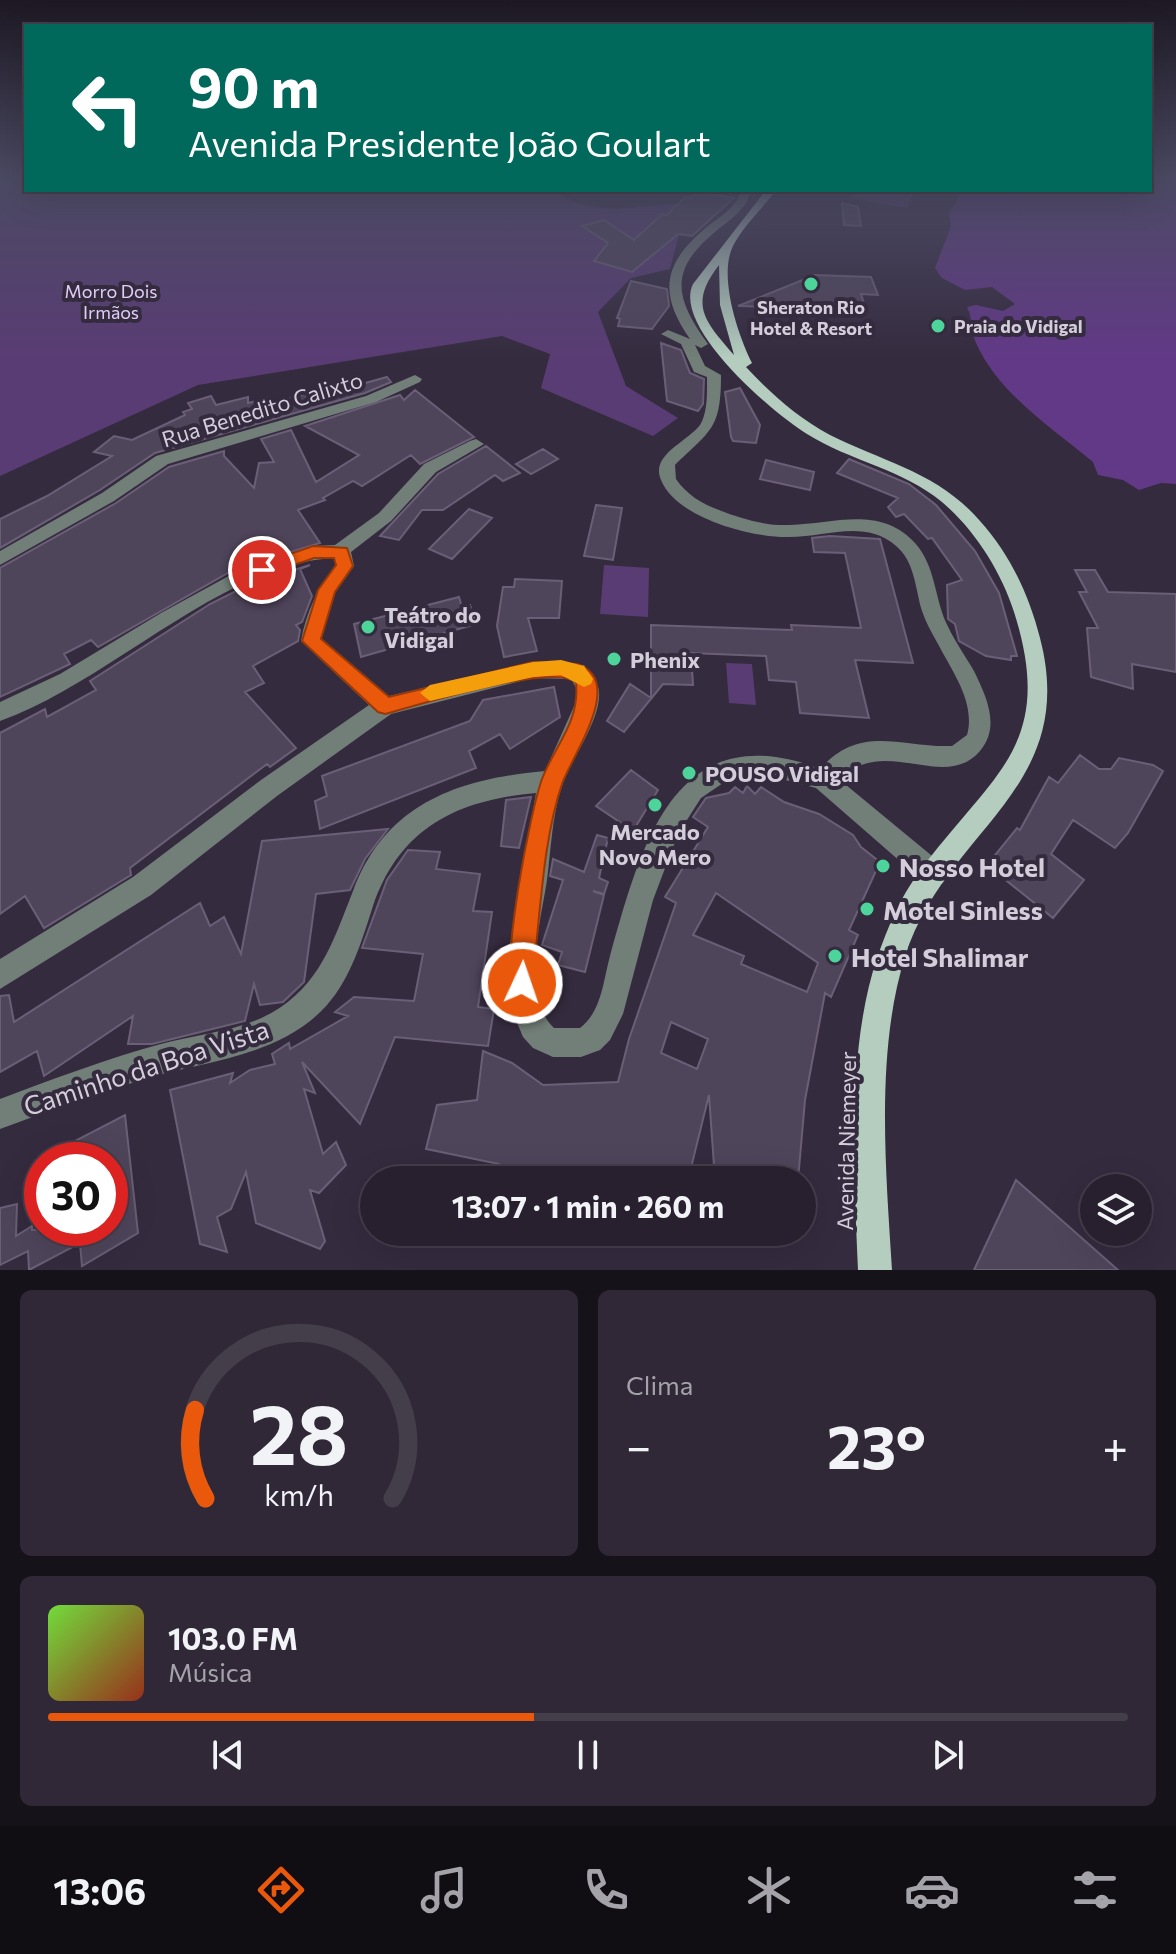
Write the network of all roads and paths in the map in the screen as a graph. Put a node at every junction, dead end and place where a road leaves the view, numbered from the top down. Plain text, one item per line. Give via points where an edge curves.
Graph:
1 (702, 239) edge
2 (731, 239) edge
3 (727, 244) junction
4 (696, 289) junction
5 (726, 310) junction
6 (705, 324) junction
7 (668, 334) dead end
8 (714, 375) junction
9 (415, 379) dead end
10 (753, 379) junction
11 (476, 444) dead end
12 (339, 551) junction
13 (0, 559) edge
14 (385, 706) junction
15 (0, 712) edge
16 (552, 781) junction
17 (824, 781) junction
18 (934, 874) junction
19 (0, 975) edge
20 (0, 1114) edge
21 (875, 1270) edge

1 - 8 street via 685,254 673,278 674,300 681,319 708,352
2 - 3 main road
3 - 4 main road
3 - 5 main road, Avenida Niemeyer
4 - 5 main road via 709,303
4 - 6 main road, Avenida Niemeyer via 695,306
5 - 6 main road
5 - 10 main road, Avenida Niemeyer via 734,343
6 - 10 main road, Avenida Niemeyer
7 - 8 street via 687,342 699,369
8 - 17 street via 715,408 707,430 667,464 668,480 680,495 696,507 753,528 779,532 857,524 874,526 903,541 917,558 934,617 973,691 980,717 969,750 955,757 898,749 865,751 842,762
9 - 13 street, Rua Benedito Calixto via 371,399 162,460
10 - 18 main road, Avenida Niemeyer via 812,431 934,488 992,549 1025,614 1036,662 1038,710 1031,741 1016,774
11 - 12 street via 430,468 385,517
12 - 14 street via 345,566 327,590 311,641
12 - 15 street via 313,552 239,579 74,677
14 - 16 street via 533,670 577,671 589,690 587,702 576,738
14 - 19 street via 142,886
16 - 17 street via 522,983 527,1016 543,1038 559,1045 596,1035 651,873 692,791 737,767 793,770
16 - 20 street, Caminho da Boa Vista via 488,787 453,798 409,827 367,886 347,949 328,985 286,1021 250,1037 117,1072
17 - 18 street
18 - 21 main road, Avenida Niemeyer via 903,924 884,997 871,1127

